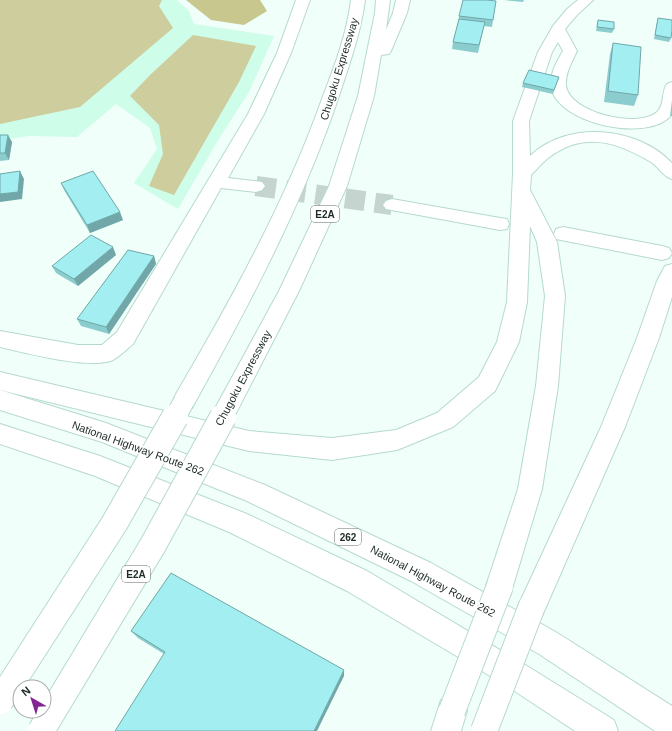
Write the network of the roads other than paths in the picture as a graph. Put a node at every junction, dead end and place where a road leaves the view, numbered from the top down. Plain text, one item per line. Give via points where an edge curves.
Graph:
1 (303, 0) edge
2 (383, 0) edge
3 (403, 0) edge
4 (586, 0) edge
5 (358, 1) edge
6 (575, 6) edge
7 (558, 30) junction
8 (672, 87) edge
9 (366, 96) junction
10 (672, 173) edge
11 (522, 181) junction
12 (215, 182) junction
13 (256, 186) tunnel mouth
14 (392, 206) tunnel mouth
15 (500, 224) dead end
16 (564, 234) dead end
17 (667, 262) edge
18 (0, 340) edge
19 (0, 381) edge
20 (0, 400) edge
21 (0, 434) edge
22 (0, 701) edge
23 (449, 721) edge
24 (672, 724) edge
25 (601, 730) edge
26 (40, 731) edge
27 (484, 731) edge

1 - 12 main road via 284,53 256,114
2 - 9 main road, Chugoku Expressway / E2A
3 - 9 main road
4 - 6 main road
5 - 22 main road, Chugoku Expressway, bridge via 324,120 288,204 242,298 114,524
6 - 7 main road
7 - 8 main road via 570,51 559,75 560,91 569,104 584,114 618,124 643,123 660,118 668,110 672,99
7 - 11 main road via 545,52 521,120
9 - 26 main road, Chugoku Expressway / E2A, bridge via 338,186 289,291 153,545
10 - 11 main road via 659,159 630,143 603,136 568,139 542,154
11 - 19 main road via 517,302 508,342 486,384 445,420 397,440 332,450 249,441
11 - 23 main road, bridge via 548,242 555,296 547,386 530,488 500,586
12 - 13 main road
12 - 18 main road via 124,338 107,353 78,354
14 - 15 main road
16 - 17 main road
17 - 27 main road, bridge via 667,281 648,338 613,427 532,606
20 - 24 main road, National Highway Route 262 / 262 via 106,433 264,496 421,572 549,644
21 - 25 main road via 100,467 238,523 336,571 517,676

